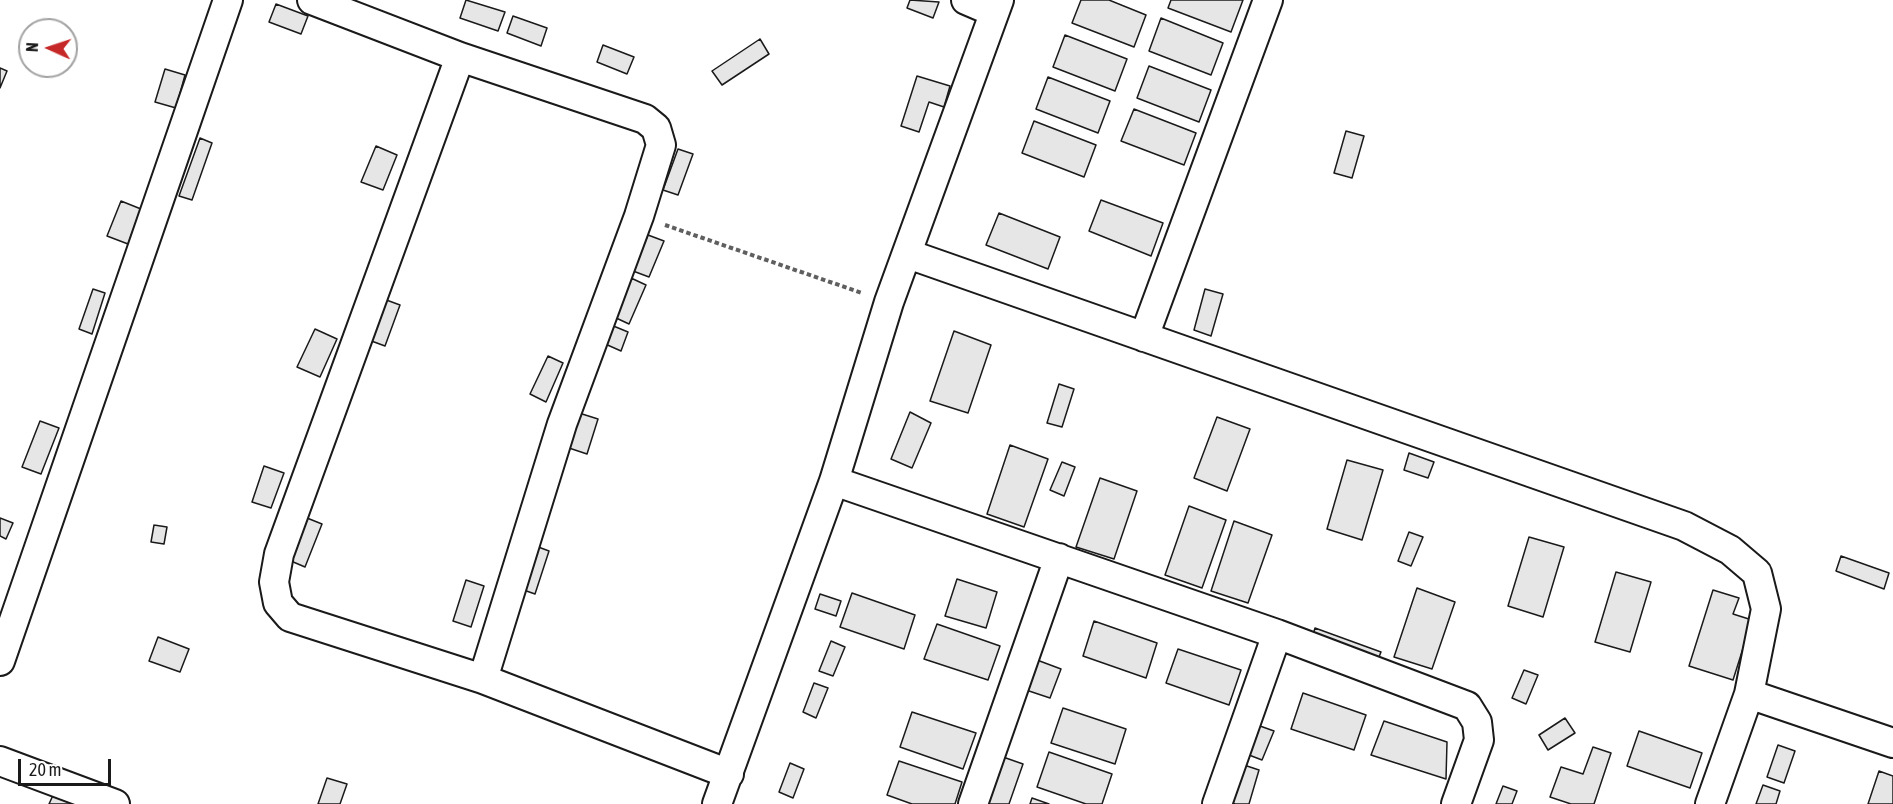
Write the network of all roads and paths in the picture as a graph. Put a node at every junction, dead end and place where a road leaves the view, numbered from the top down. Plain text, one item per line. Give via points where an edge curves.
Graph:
1 (228, 0) edge
2 (312, 0) edge
3 (966, 0) edge
4 (1268, 0) edge
5 (996, 6) edge
6 (460, 57) junction
7 (639, 216) junction
8 (908, 254) junction
9 (889, 302) junction
10 (1144, 337) junction
11 (834, 480) junction
12 (1059, 558) junction
13 (1277, 634) junction
14 (0, 661) edge
15 (483, 679) junction
16 (1749, 694) junction
17 (1893, 743) edge
18 (0, 761) edge
19 (729, 774) junction
20 (115, 804) edge
21 (717, 804) edge
22 (973, 804) edge
23 (1217, 804) edge
24 (1456, 804) edge
25 (1710, 804) edge

1 - 14 street
2 - 6 street
3 - 5 street
4 - 10 street
5 - 8 street
6 - 7 street via 645,119 656,128 660,145
6 - 15 street via 279,554 273,582 278,603 290,617
7 - 9 path
7 - 15 street via 562,424
8 - 9 street
8 - 10 street
9 - 11 street
10 - 16 street via 1684,526 1730,550 1757,573 1766,609
11 - 12 street
11 - 19 street
12 - 13 street
12 - 22 street
13 - 23 street
13 - 24 street via 1467,706 1478,722 1479,740
15 - 19 street
16 - 17 street
16 - 25 street
18 - 20 street
19 - 21 street

